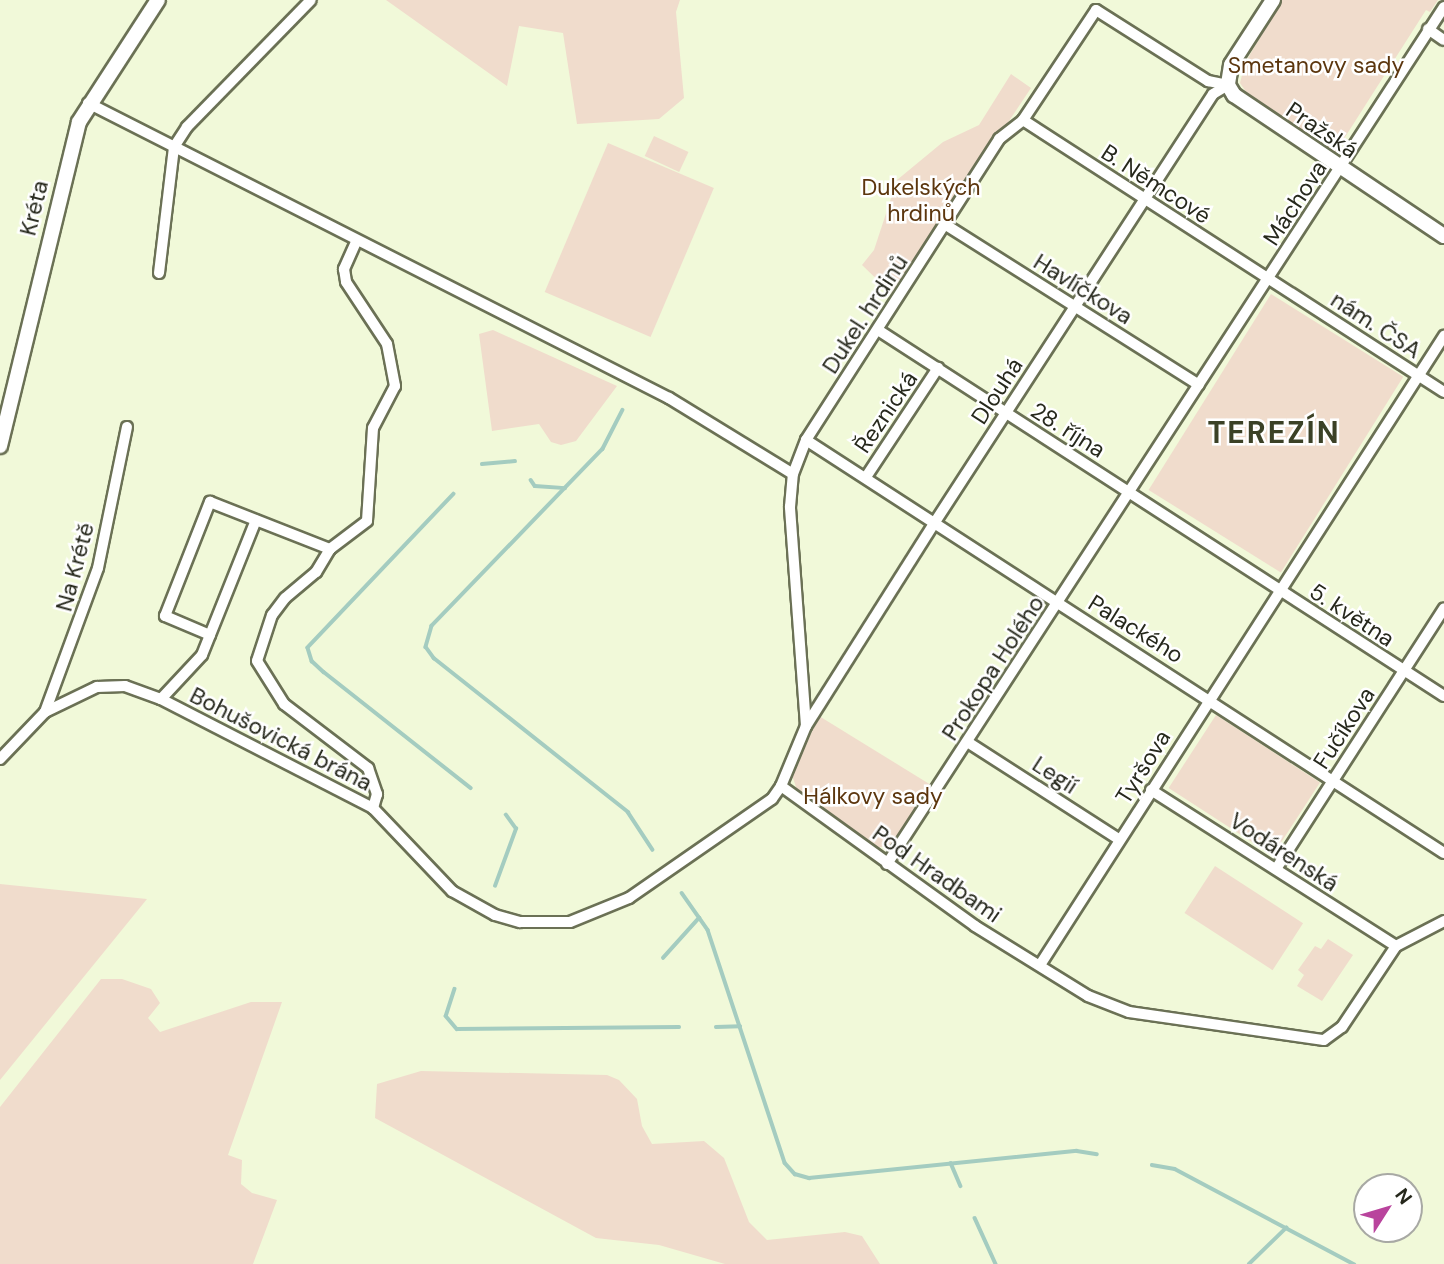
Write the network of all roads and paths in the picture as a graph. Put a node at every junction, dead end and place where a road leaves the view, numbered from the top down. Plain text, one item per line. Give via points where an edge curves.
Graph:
1 (158, 0) edge
2 (310, 0) edge
3 (1273, 0) edge
4 (1444, 7) edge
5 (1428, 30) junction
6 (1444, 40) edge
7 (1228, 85) junction
8 (88, 103) junction
9 (1023, 120) junction
10 (174, 147) junction
11 (1339, 169) junction
12 (1144, 201) junction
13 (946, 225) junction
14 (1444, 236) edge
15 (356, 242) junction
16 (159, 273) dead end
17 (1268, 279) junction
18 (1074, 306) junction
19 (878, 330) junction
20 (1444, 336) edge
21 (939, 368) junction
22 (1418, 376) junction
23 (1199, 385) junction
24 (1444, 391) edge
25 (1006, 413) junction
26 (127, 427) dead end
27 (806, 440) junction
28 (0, 446) edge
29 (793, 474) junction
30 (866, 477) junction
31 (1131, 493) junction
32 (256, 520) junction
33 (935, 522) junction
34 (330, 550) junction
35 (1279, 590) junction
36 (1058, 603) junction
37 (1444, 608) edge
38 (210, 635) junction
39 (1405, 671) junction
40 (1444, 696) edge
41 (1209, 698) junction
42 (161, 699) junction
43 (45, 712) junction
44 (806, 726) junction
45 (969, 743) junction
46 (0, 759) edge
47 (1335, 779) junction
48 (781, 786) junction
49 (1151, 790) junction
50 (373, 808) junction
51 (1120, 840) junction
52 (1444, 853) edge
53 (887, 864) junction
54 (1276, 869) junction
55 (1444, 921) edge
56 (1395, 946) junction
57 (1040, 965) junction

1 - 8 street, Kréta
2 - 10 street via 187,127
3 - 7 street via 1231,65
4 - 5 street, Máchova
5 - 6 street
5 - 11 street, Máchova
7 - 9 street, Dukel. hrdinů via 1208,81 1096,10
7 - 11 street, Pražská via 1251,110
7 - 12 street, Dlouhá via 1213,94
8 - 10 street
8 - 28 street, Kréta
9 - 12 street, B. Němcové
9 - 13 street, Dukel. hrdinů via 999,139
10 - 15 street
10 - 16 street
11 - 14 street, Pražská
11 - 17 street, Máchova
12 - 17 street, B. Němcové
12 - 18 street, Dlouhá
13 - 18 street, Havlíčkova
13 - 19 street, Dukel. hrdinů
15 - 29 street via 688,409
15 - 34 street via 344,270 346,282 387,344 395,386 373,428 367,521
17 - 22 street, nám. ČSA
17 - 23 street
18 - 23 street, Havlíčkova
18 - 25 street, Dlouhá
19 - 21 street, 28. října
19 - 27 street, Dukel. hrdinů
20 - 22 street
21 - 25 street, 28. října
21 - 30 street, Řeznická
22 - 24 street
22 - 35 street, nám. ČSA
23 - 31 street
25 - 31 street, 28. října
25 - 33 street, Dlouhá
26 - 43 street, Na Krétě via 98,568
27 - 29 street, Dukel. hrdinů
27 - 30 street, Palackého
29 - 44 street, Dukel. hrdinů via 790,507
30 - 33 street, Palackého
31 - 35 street
31 - 36 street, Prokopa Holého
32 - 34 street
32 - 38 street
32 - 38 street via 210,502 165,616
33 - 36 street, Palackého
33 - 44 street, Dlouhá
34 - 50 street via 316,572 272,615 257,661 284,704 368,768 377,794
35 - 39 street, 5. května
35 - 41 street, Tyršova
36 - 41 street, Palackého
36 - 45 street, Prokopa Holého
37 - 39 street, Fučíkova
38 - 42 street via 202,655
39 - 40 street, 5. května
39 - 47 street, Fučíkova
41 - 47 street, Palackého
41 - 49 street, Tyršova
42 - 43 street, Bohušovická brána via 125,687 97,687
42 - 50 street, Bohušovická brána
43 - 46 street, Bohušovická brána
44 - 48 street, Dlouhá
45 - 51 street, Legií
45 - 53 street, Prokopa Holého
47 - 52 street, Palackého
47 - 54 street, Fučíkova
48 - 50 street, Bohušovická brána via 772,799 629,898 570,922 520,922 495,915 452,891
48 - 53 street, Pod Hradbami
49 - 51 street, Tyršova
49 - 54 street, Vodárenská
51 - 57 street, Tyršova
53 - 57 street, Pod Hradbami
54 - 56 street, Vodárenská
55 - 56 street
56 - 57 street, Pod Hradbami via 1342,1027 1333,1036 1312,1041 1111,1008

